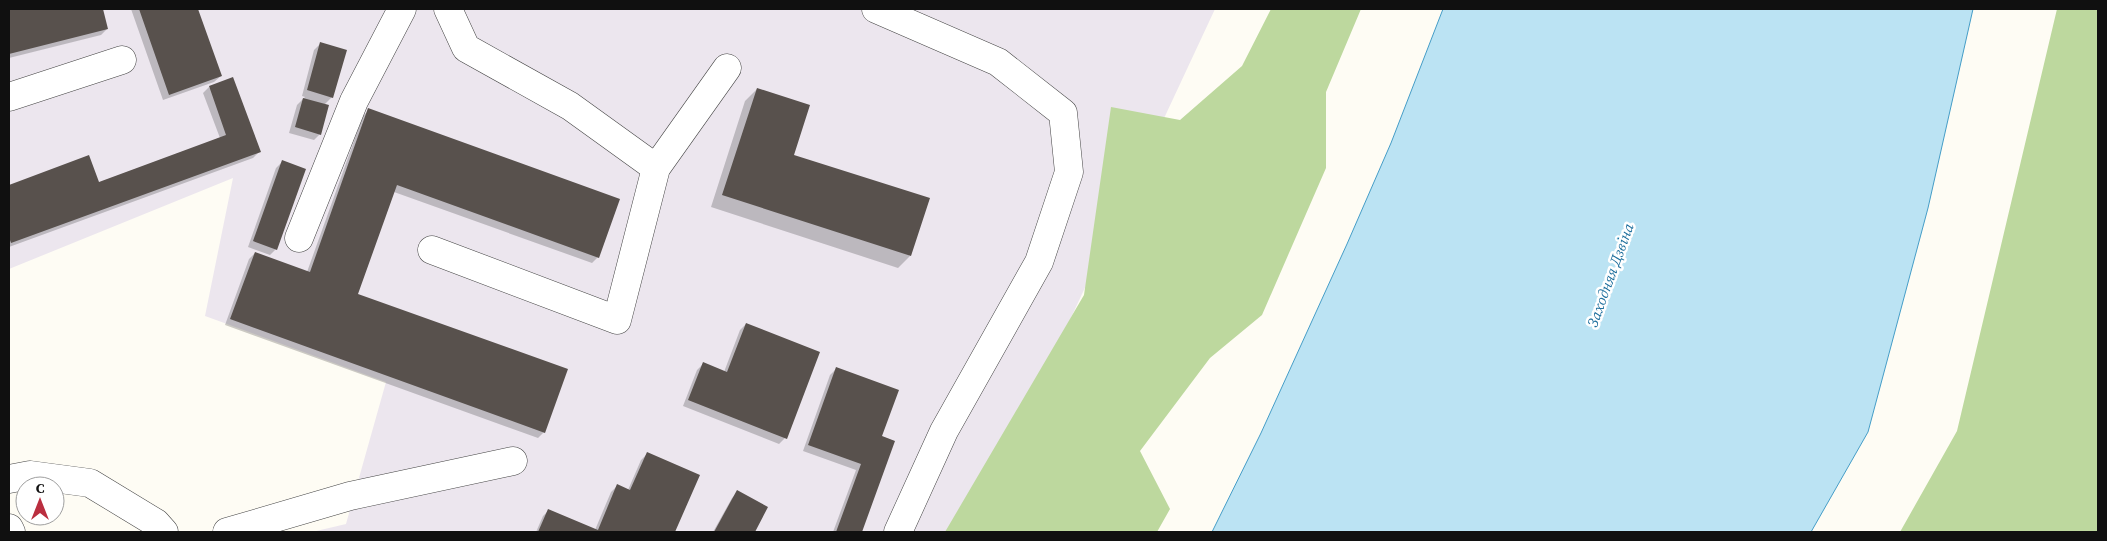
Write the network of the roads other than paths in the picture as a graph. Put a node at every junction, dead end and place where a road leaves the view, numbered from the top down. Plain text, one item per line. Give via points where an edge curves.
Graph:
1 (402, 9) edge
2 (448, 9) edge
3 (876, 9) edge
4 (122, 60) dead end
5 (726, 68) dead end
6 (9, 98) edge
7 (656, 168) junction
8 (300, 238) dead end
9 (432, 250) dead end
10 (513, 461) dead end
11 (9, 479) edge
12 (9, 528) edge
13 (11, 532) edge
14 (164, 532) edge
15 (227, 532) edge
16 (898, 532) edge

1 - 8 lane via 354,100
2 - 7 lane via 466,48 570,106
3 - 16 lane via 998,62 1064,113 1069,172 1039,262 944,431
4 - 6 lane
5 - 7 lane
7 - 9 lane via 616,320
10 - 15 lane via 350,496
11 - 14 lane via 30,475 90,483 156,523
12 - 13 lane

